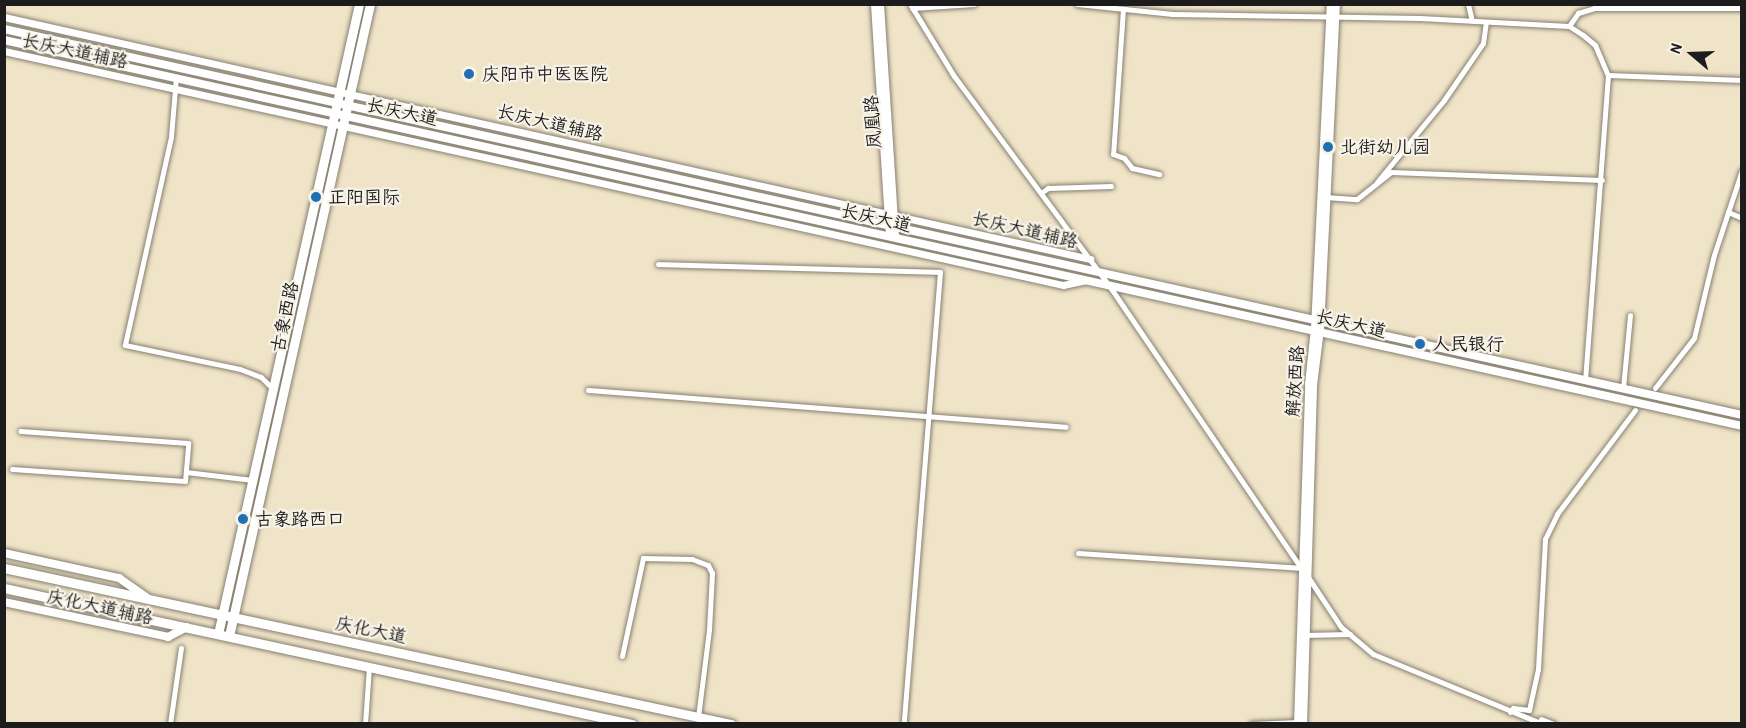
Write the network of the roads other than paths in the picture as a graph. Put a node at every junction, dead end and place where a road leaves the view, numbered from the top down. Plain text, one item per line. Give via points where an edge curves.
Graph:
1 (359, 4) edge
2 (370, 4) edge
3 (874, 4) edge
4 (880, 4) edge
5 (974, 4) edge
6 (1077, 4) edge
7 (1330, 4) edge
8 (1336, 4) edge
9 (1468, 4) edge
10 (911, 6) edge
11 (1742, 8) edge
12 (1123, 9) junction
13 (4, 17) edge
14 (1332, 18) junction
15 (1472, 21) junction
16 (1486, 22) junction
17 (1569, 26) junction
18 (4, 29) edge
19 (4, 40) edge
20 (4, 51) edge
21 (1608, 75) junction
22 (176, 77) junction
23 (1742, 80) edge
24 (175, 88) junction
25 (340, 92) junction
26 (351, 94) junction
27 (336, 108) junction
28 (347, 110) junction
29 (333, 123) junction
30 (344, 126) junction
31 (1742, 170) edge
32 (1160, 174) dead end
33 (1602, 180) junction
34 (1376, 185) junction
35 (1111, 186) dead end
36 (1041, 193) junction
37 (1323, 197) junction
38 (1728, 212) junction
39 (890, 214) junction
40 (1742, 218) edge
41 (891, 225) junction
42 (892, 237) junction
43 (1089, 259) junction
44 (658, 264) dead end
45 (1099, 272) junction
46 (1087, 280) junction
47 (1108, 284) junction
48 (1630, 315) dead end
49 (1317, 321) junction
50 (1317, 332) junction
51 (1585, 380) junction
52 (1623, 388) junction
53 (1655, 388) dead end
54 (588, 390) dead end
55 (275, 391) junction
56 (1635, 410) dead end
57 (1742, 414) edge
58 (928, 417) junction
59 (1742, 426) edge
60 (1066, 427) dead end
61 (20, 431) dead end
62 (12, 469) dead end
63 (186, 472) junction
64 (253, 480) junction
65 (4, 553) edge
66 (1078, 553) dead end
67 (4, 568) edge
68 (1303, 570) junction
69 (1310, 579) junction
70 (4, 588) edge
71 (150, 600) junction
72 (4, 603) edge
73 (222, 615) junction
74 (233, 618) junction
75 (187, 627) junction
76 (219, 634) junction
77 (1350, 634) junction
78 (1305, 635) junction
79 (229, 636) junction
80 (181, 648) dead end
81 (622, 656) dead end
82 (369, 667) junction
83 (1511, 711) junction
84 (698, 717) junction
85 (1534, 722) edge
86 (170, 723) edge
87 (365, 723) edge
88 (632, 723) edge
89 (731, 723) edge
90 (904, 723) edge
91 (1251, 723) edge
92 (1300, 723) edge
93 (1543, 723) edge
94 (1554, 723) edge

1 - 25 main road, 古象西路
2 - 26 main road, 古象西路
3 - 39 street, 凤凰路
4 - 39 street, 凤凰路
5 - 10 street
6 - 12 street
7 - 14 street, 解放西路
8 - 14 street, 解放西路
9 - 15 street
10 - 36 street via 954,76
11 - 17 street via 1594,8 1578,13
12 - 14 street
12 - 32 street via 1113,154 1124,158 1132,168
13 - 25 street, 长庆大道辅路
14 - 15 street
14 - 37 street, 解放西路
15 - 16 street
16 - 17 street
16 - 34 street via 1483,43 1444,100
17 - 21 street via 1595,45
18 - 27 main road, 长庆大道
19 - 22 main road, 长庆大道
20 - 24 street, 长庆大道辅路
21 - 23 street
21 - 33 street
22 - 24 street
22 - 27 main road, 长庆大道
24 - 29 street, 长庆大道辅路
24 - 55 street via 171,137 125,345 240,369 261,378
25 - 26 street, 长庆大道辅路
25 - 27 main road, 古象西路
26 - 28 main road, 古象西路
26 - 39 street, 长庆大道辅路
27 - 28 main road, 长庆大道
27 - 29 main road, 古象西路
28 - 30 main road, 古象西路
28 - 41 main road, 长庆大道
28 - 42 main road, 长庆大道
29 - 30 street, 长庆大道辅路
29 - 55 main road, 古象西路
30 - 46 street, 长庆大道辅路 via 1052,283
30 - 74 main road, 古象西路
31 - 38 street
33 - 34 street via 1391,172
33 - 51 street
34 - 37 street via 1357,199
35 - 36 street via 1048,188
36 - 43 street
37 - 49 street, 解放西路
38 - 40 street
38 - 53 street via 1694,338
39 - 41 street, 凤凰路
39 - 43 street, 长庆大道辅路
41 - 42 street, 凤凰路
41 - 45 main road, 长庆大道
42 - 46 main road, 长庆大道
43 - 45 street
44 - 58 street via 940,272
45 - 47 street
45 - 49 main road, 长庆大道
46 - 47 main road, 长庆大道
47 - 50 main road, 长庆大道
47 - 68 street
48 - 52 street
49 - 50 street, 解放西路
49 - 51 main road, 长庆大道
50 - 59 main road, 长庆大道
50 - 68 street, 解放西路 via 1308,384
50 - 69 street, 解放西路
51 - 52 main road, 长庆大道
52 - 57 main road, 长庆大道
54 - 58 street
55 - 64 main road, 古象西路
56 - 83 street via 1557,514 1545,538 1538,669 1529,710
58 - 60 street
58 - 90 street
61 - 63 street via 188,443
62 - 63 street via 185,481
63 - 64 street
64 - 73 main road, 古象西路
65 - 71 main road, 庆化大道辅路 via 119,578
66 - 68 street
67 - 71 main road, 庆化大道
68 - 69 street
68 - 78 street, 解放西路
69 - 77 street
69 - 78 street, 解放西路
70 - 75 main road, 庆化大道
71 - 73 main road, 庆化大道
72 - 75 main road, 庆化大道辅路 via 168,637
73 - 74 main road, 庆化大道
73 - 76 main road, 古象西路
74 - 79 main road, 古象西路
74 - 84 main road, 庆化大道
75 - 76 main road, 庆化大道
76 - 79 main road, 庆化大道
77 - 78 street
77 - 83 street via 1373,654
78 - 92 street, 解放西路
79 - 82 main road, 庆化大道
80 - 86 street
81 - 84 street via 643,558 692,559 708,565 712,573 709,630
82 - 87 street
82 - 88 main road, 庆化大道
83 - 85 street
83 - 94 street
84 - 89 main road, 庆化大道
85 - 93 street
91 - 92 street

